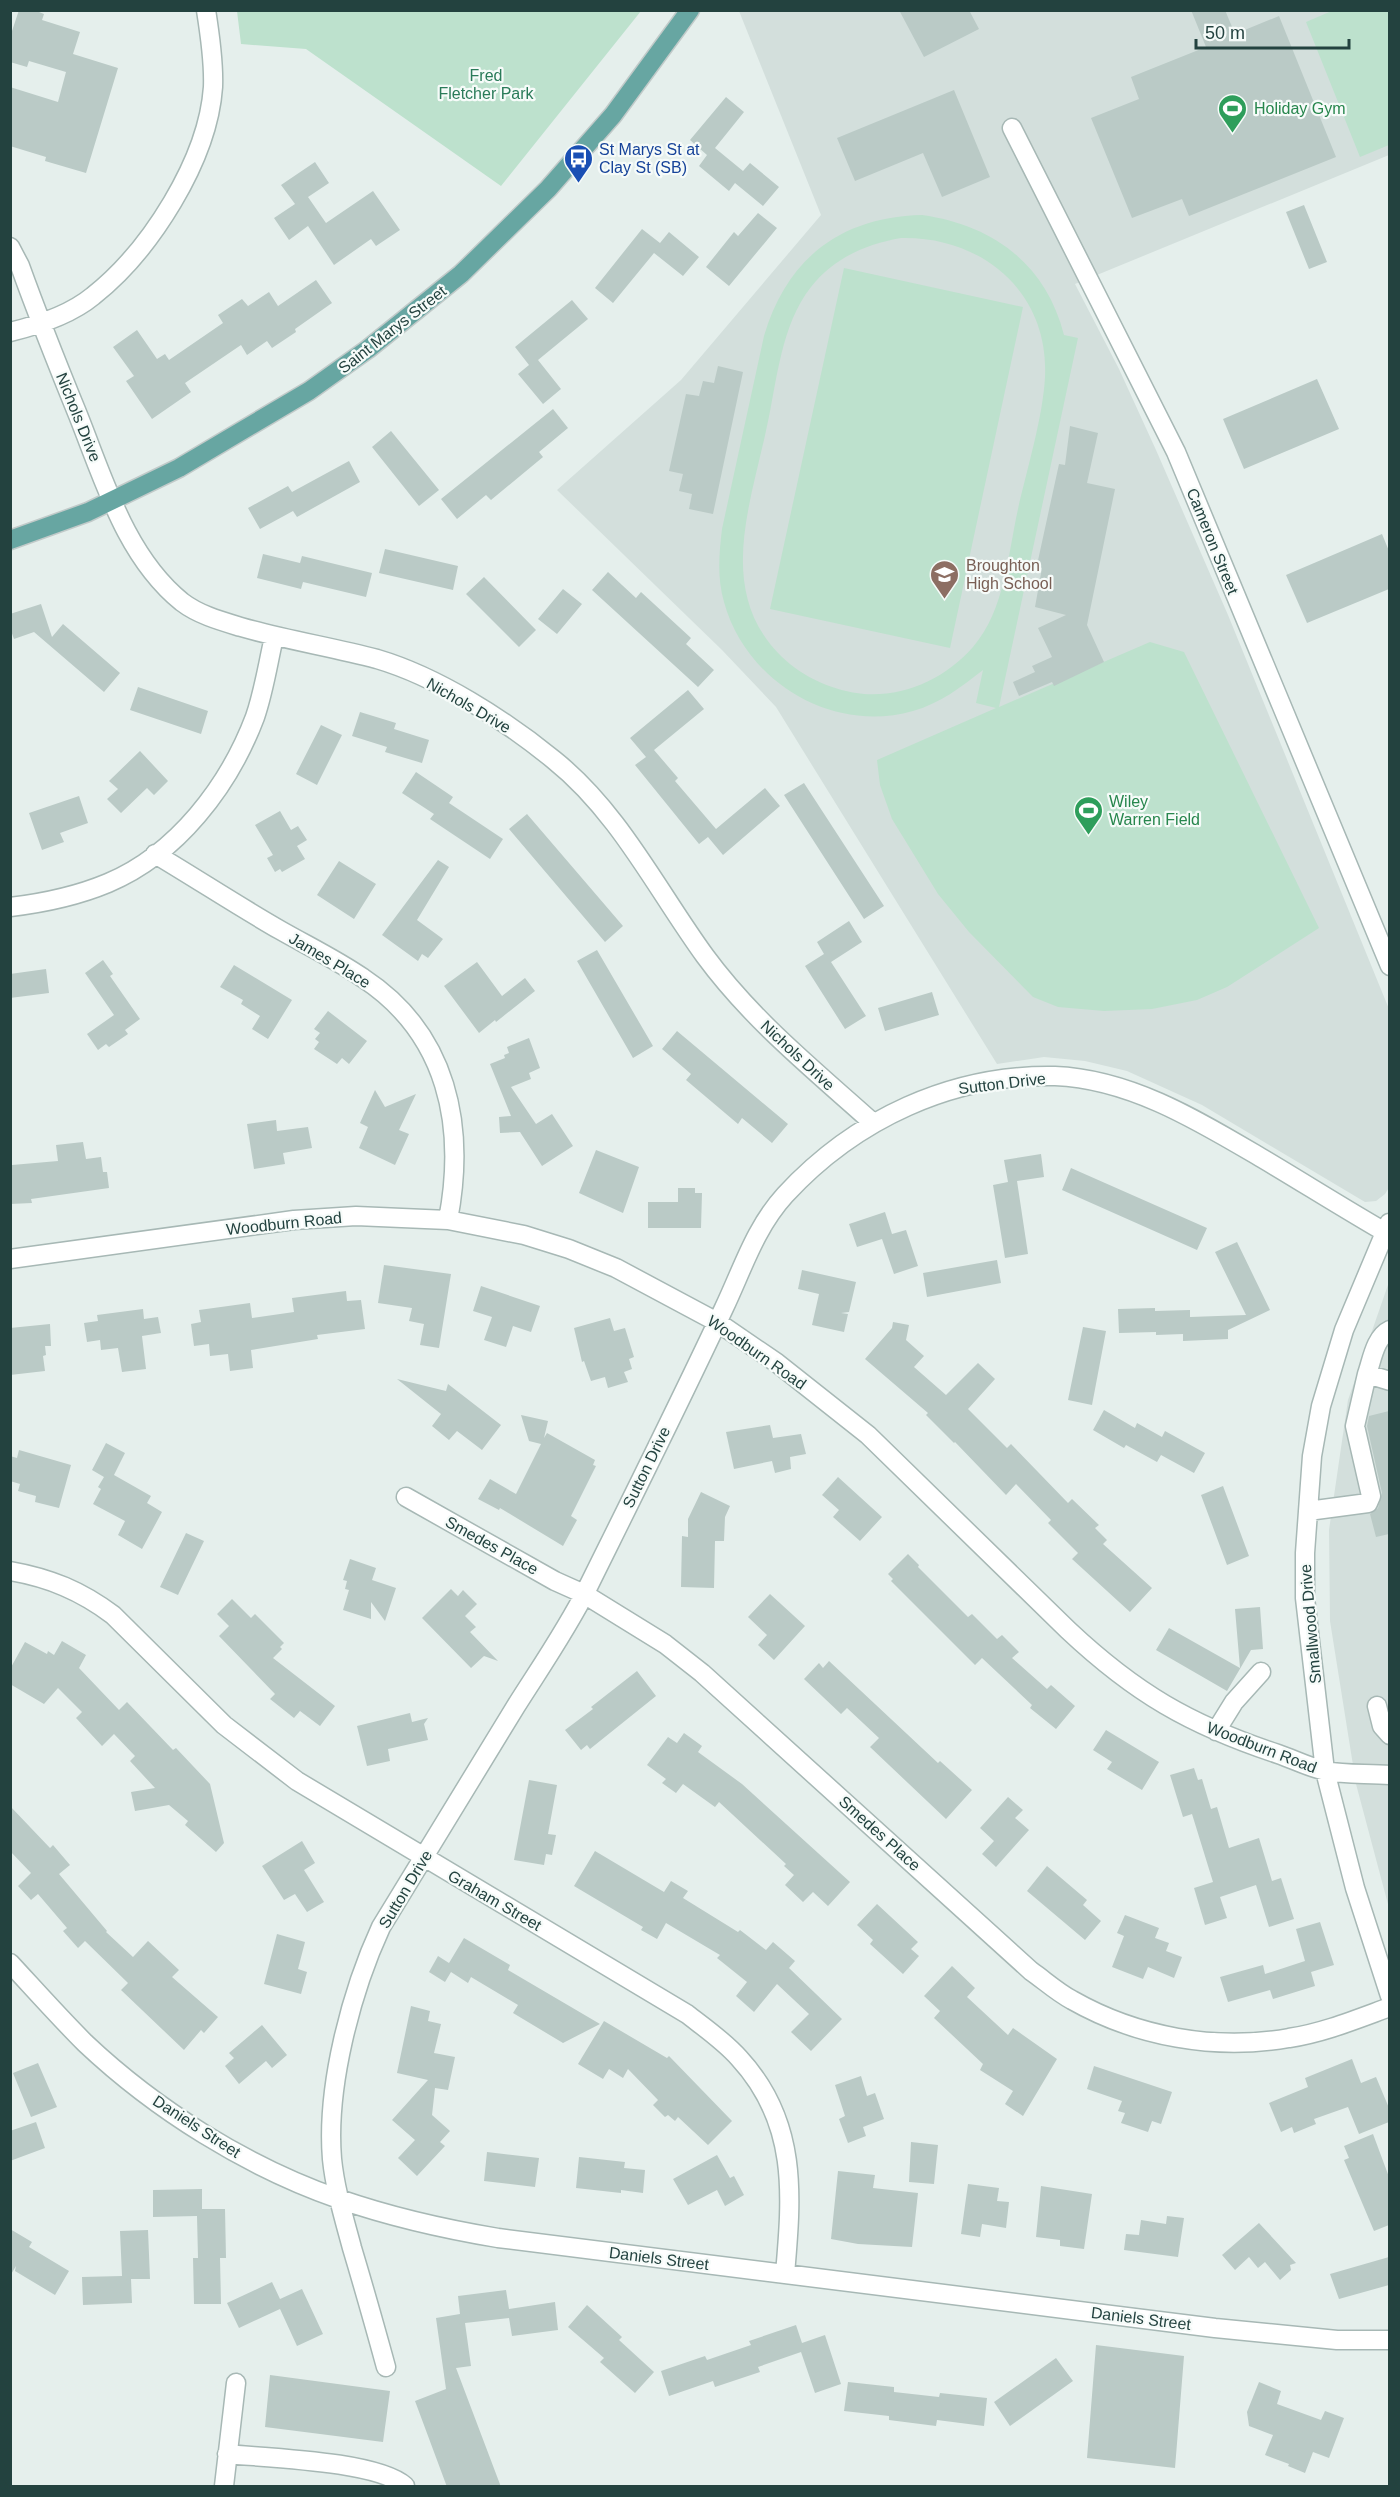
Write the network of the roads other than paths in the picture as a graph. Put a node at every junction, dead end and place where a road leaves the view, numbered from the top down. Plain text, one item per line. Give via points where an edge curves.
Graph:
1 (206, 10) edge
2 (690, 10) edge
3 (1012, 128) dead end
4 (10, 247) edge
5 (42, 325) junction
6 (10, 332) edge
7 (111, 499) junction
8 (10, 540) edge
9 (274, 637) junction
10 (155, 854) junction
11 (10, 907) edge
12 (1389, 966) edge
13 (872, 1122) junction
14 (448, 1220) junction
15 (1388, 1229) edge
16 (10, 1259) edge
17 (717, 1322) junction
18 (1389, 1330) edge
19 (1367, 1374) junction
20 (1389, 1381) edge
21 (406, 1497) dead end
22 (1308, 1511) junction
23 (10, 1571) edge
24 (584, 1594) junction
25 (1261, 1672) dead end
26 (1377, 1706) dead end
27 (1216, 1731) junction
28 (1389, 1735) edge
29 (1325, 1771) junction
30 (1389, 1775) edge
31 (424, 1858) junction
32 (10, 1963) edge
33 (1389, 1996) edge
34 (1389, 2007) edge
35 (339, 2199) junction
36 (785, 2274) junction
37 (1389, 2340) edge
38 (386, 2367) dead end
39 (236, 2383) dead end
40 (227, 2454) junction
41 (224, 2487) edge
42 (405, 2487) edge

1 - 5 street via 213,88 202,141 173,200 134,257 92,297
2 - 7 main road, Saint Marys Street via 613,115 548,189 461,274 368,350 309,392 188,463
3 - 12 street, Cameron Street via 1176,453
4 - 5 street, Nichols Drive
5 - 6 street
5 - 7 street, Nichols Drive
7 - 8 main road, Saint Marys Street via 88,512
7 - 9 street, Nichols Drive via 140,555 184,604 200,614
9 - 10 street via 256,713 230,771 190,824
9 - 13 street, Nichols Drive via 379,660 442,686 498,718 555,761 602,808 705,957 744,1004
10 - 11 street via 109,883 76,895
10 - 14 street, James Place via 364,978 400,1008 429,1048 448,1093 455,1130 455,1162
13 - 15 street, Sutton Drive via 916,1101 980,1083 1057,1076 1096,1082 1135,1093 1217,1131
13 - 17 street, Sutton Drive via 812,1169 775,1206 757,1232
14 - 16 street, Woodburn Road via 356,1216 294,1220
14 - 17 street, Woodburn Road via 524,1235 569,1249 616,1268
15 - 22 street, Smallwood Drive via 1344,1330 1321,1406
17 - 24 street, Sutton Drive
17 - 27 street, Woodburn Road via 777,1363 868,1435 1101,1661 1134,1687
18 - 19 street via 1377,1342
19 - 20 street
19 - 22 street via 1355,1426 1371,1496 1368,1503
21 - 24 street, Smedes Place
22 - 29 street, Smallwood Drive via 1305,1598
23 - 31 street, Graham Street via 47,1579 94,1601 259,1754
24 - 31 street, Sutton Drive
24 - 34 street, Smedes Place via 702,1672 1031,1971 1085,2007 1157,2034 1199,2042 1251,2044 1320,2031
25 - 27 street via 1234,1702
26 - 28 street via 1382,1726
27 - 29 street, Woodburn Road
29 - 30 street, Woodburn Road
29 - 33 street, Smallwood Drive via 1355,1888
31 - 35 street, Sutton Drive via 381,1927 346,2027 333,2115 332,2158
31 - 36 street, Graham Street via 687,2014 739,2057 766,2096 785,2145 791,2205
32 - 35 street, Daniels Street via 86,2044 168,2109 240,2154
35 - 36 street, Daniels Street via 437,2228
35 - 38 street, Sutton Drive
36 - 37 street, Daniels Street via 1215,2328 1337,2340
39 - 40 street
40 - 41 street
40 - 42 street via 352,2466 398,2480

